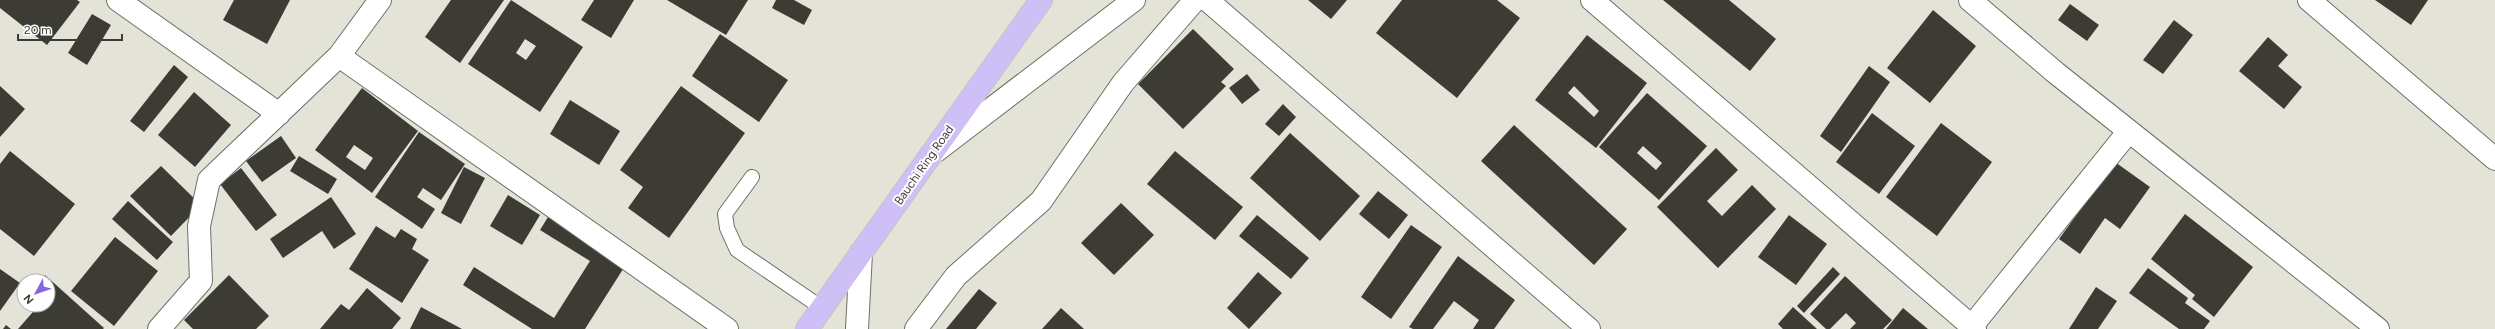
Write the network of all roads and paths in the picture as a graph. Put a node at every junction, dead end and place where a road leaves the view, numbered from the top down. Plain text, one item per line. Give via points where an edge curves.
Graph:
1 (118, 0) edge
2 (380, 0) edge
3 (1041, 0) edge
4 (1134, 0) edge
5 (1195, 0) edge
6 (1207, 0) edge
7 (1592, 0) edge
8 (1970, 0) edge
9 (2309, 0) edge
10 (340, 56) junction
11 (279, 114) junction
12 (2129, 131) junction
13 (931, 156) junction
14 (2495, 159) edge
15 (752, 177) dead end
16 (861, 253) junction
17 (822, 308) junction
18 (1973, 327) edge
19 (159, 329) edge
20 (727, 329) edge
21 (807, 329) edge
22 (857, 329) edge
23 (916, 329) edge
24 (1589, 329) edge
25 (2378, 329) edge

1 - 11 street
2 - 10 street
3 - 13 main road, Bauchi Ring Road
4 - 13 street
5 - 23 street via 1122,83 1041,201 956,276
6 - 24 street
7 - 18 street
8 - 12 street
9 - 14 street
10 - 11 street
10 - 20 street
11 - 19 street via 209,180 199,226 201,281
12 - 18 street
12 - 25 street
13 - 16 main road, Bauchi Ring Road
15 - 17 lane via 725,214 727,228 737,250
16 - 17 main road, Bauchi Ring Road
16 - 22 street
17 - 21 main road, Bauchi Ring Road

